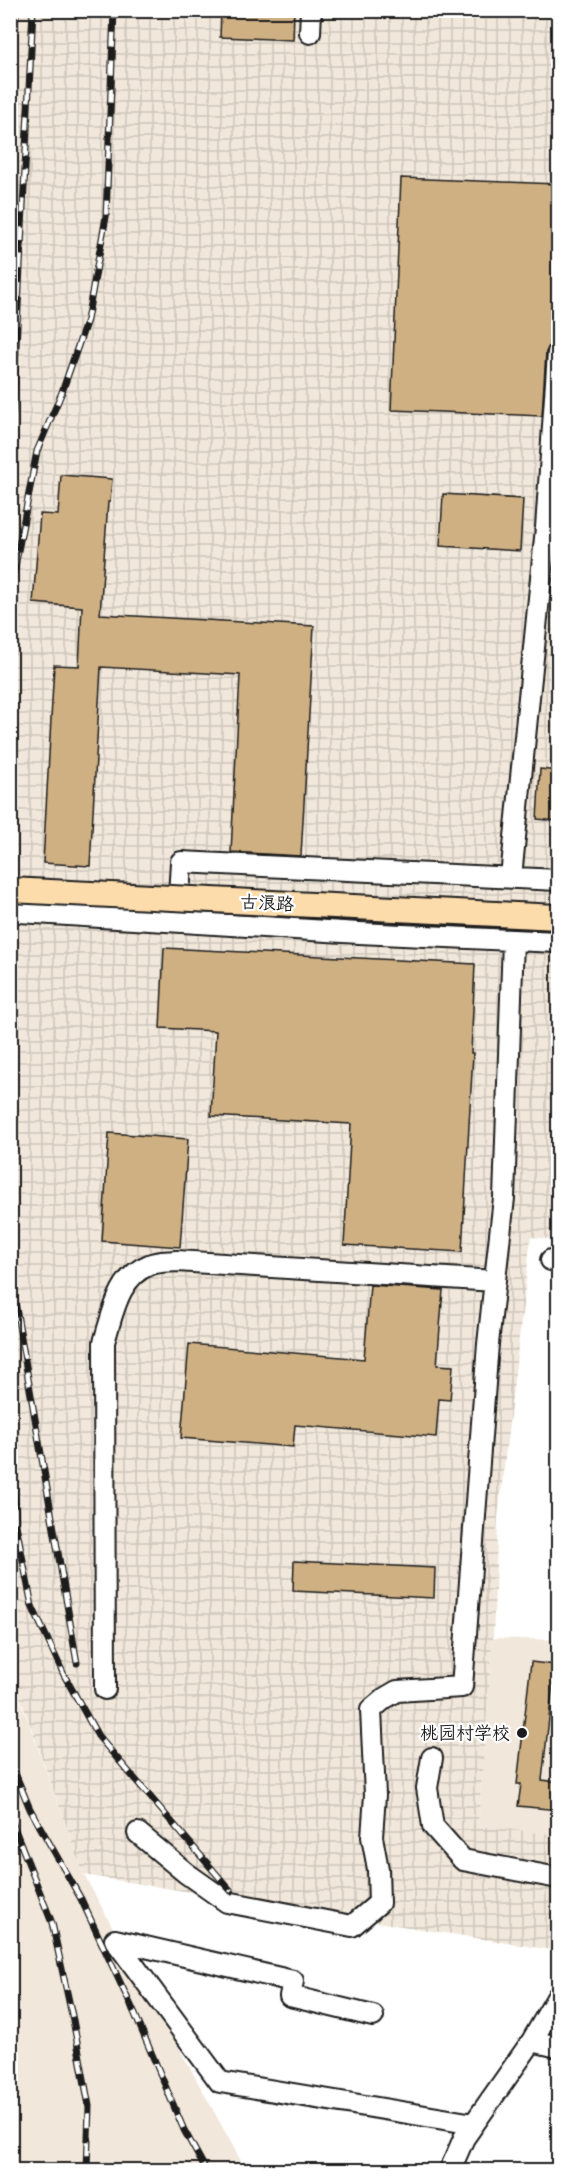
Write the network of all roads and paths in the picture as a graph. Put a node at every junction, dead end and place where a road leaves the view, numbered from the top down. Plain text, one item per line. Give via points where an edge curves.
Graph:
1 (311, 10) edge
2 (310, 33) dead end
3 (558, 353) edge
4 (511, 877) junction
5 (558, 880) edge
6 (15, 901) edge
7 (558, 917) edge
8 (177, 922) junction
9 (513, 940) junction
10 (558, 942) edge
11 (495, 1281) junction
12 (105, 1689) dead end
13 (432, 1758) dead end
14 (138, 1833) dead end
15 (558, 1878) edge
16 (558, 1996) edge
17 (373, 2016) dead end
18 (532, 2041) junction
19 (558, 2048) edge
20 (474, 2124) junction
21 (450, 2170) edge

1 - 2 street
3 - 4 street via 546,528
4 - 5 street
4 - 8 street via 180,862
6 - 7 main road, 古浪路, bridge
6 - 8 street
8 - 9 street
9 - 10 street
9 - 11 street via 504,1198
11 - 12 street via 177,1261 149,1264 127,1280 104,1342
11 - 14 street via 462,1687 397,1691 371,1710 375,1795 372,1837 378,1869 378,1903 352,1926 227,1902
13 - 15 street via 427,1788 433,1826 463,1860
16 - 18 street
17 - 20 street via 290,1996 293,1981 115,1940 220,2082
18 - 19 street
18 - 20 street
20 - 21 street

